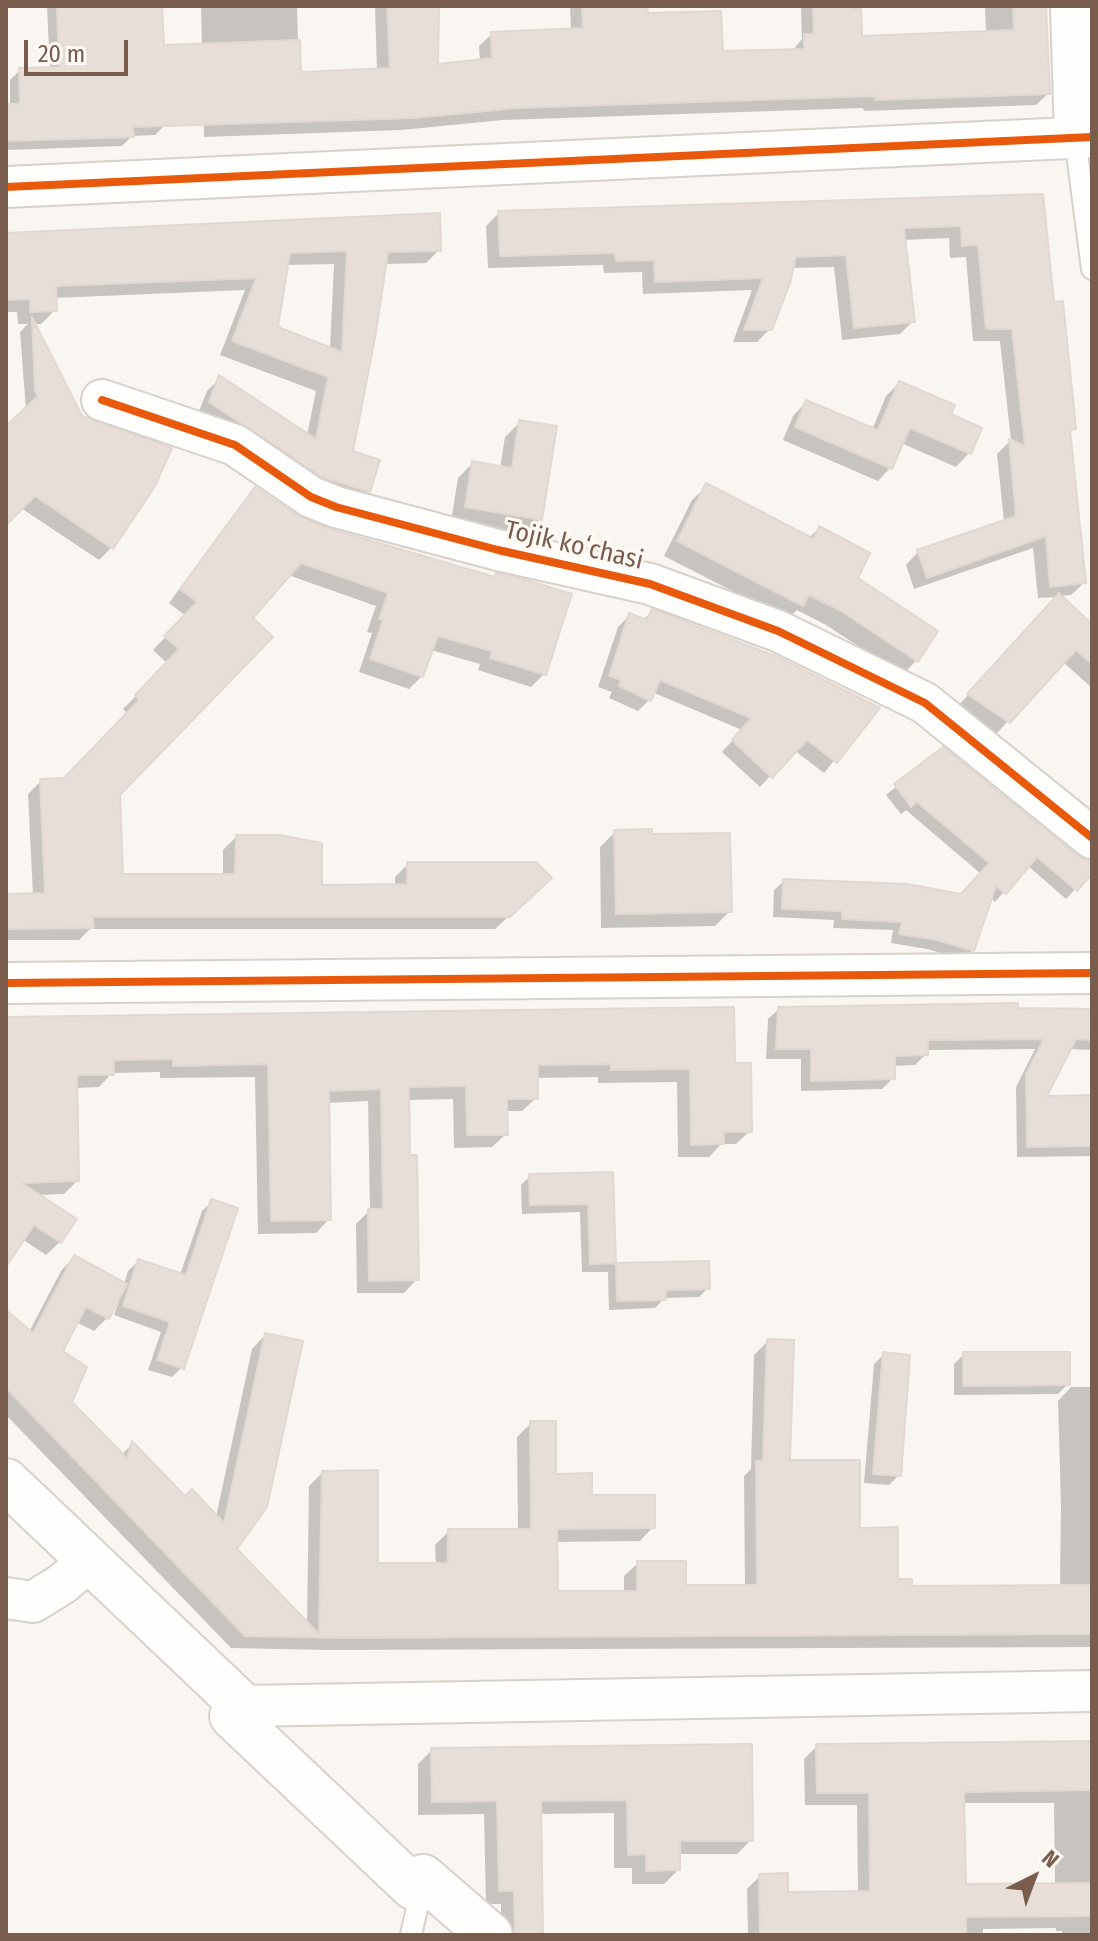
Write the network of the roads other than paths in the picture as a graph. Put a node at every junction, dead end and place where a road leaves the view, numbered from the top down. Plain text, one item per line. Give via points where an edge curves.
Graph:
1 (1071, 6) edge
2 (1083, 138) edge
3 (6, 187) edge
4 (1092, 269) edge
5 (102, 400) dead end
6 (1092, 838) edge
7 (1092, 973) edge
8 (6, 983) edge
9 (6, 1481) edge
10 (90, 1560) junction
11 (6, 1598) edge
12 (1092, 1691) edge
13 (243, 1706) junction
14 (423, 1877) junction
15 (411, 1935) edge
16 (490, 1935) edge

1 - 2 street
2 - 3 street
2 - 4 lane
5 - 6 street, Tojik koʻchasi via 235,445 311,497 336,507 650,584 778,631 925,703
7 - 8 street
9 - 10 street
10 - 11 street via 33,1602
10 - 13 street
12 - 13 street
13 - 14 street via 232,1716 413,1887
14 - 15 lane
14 - 16 street

